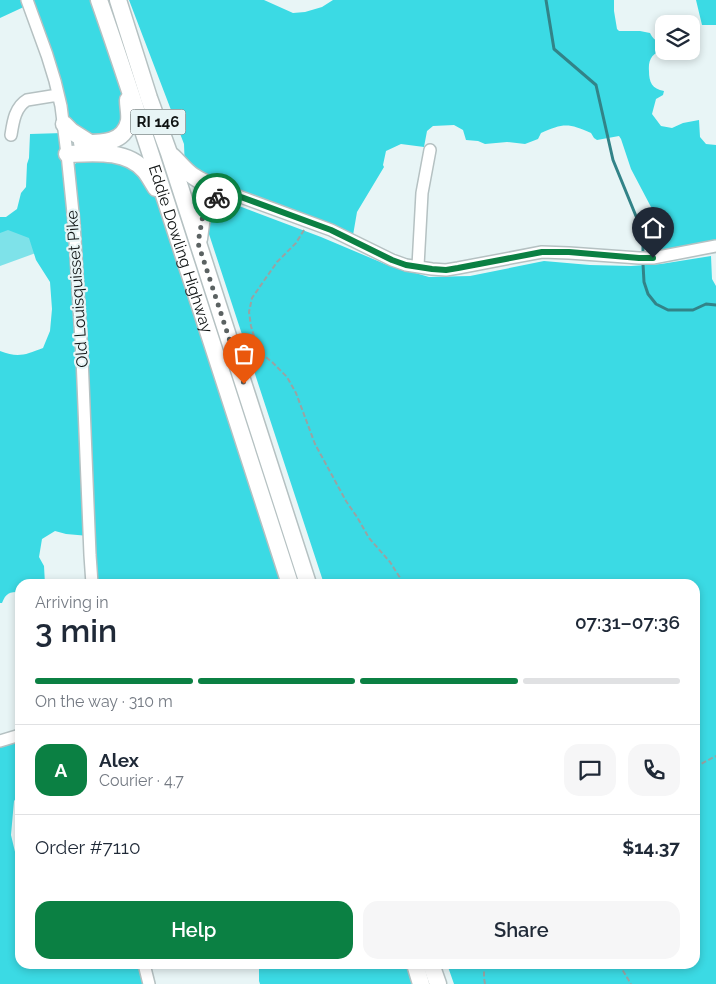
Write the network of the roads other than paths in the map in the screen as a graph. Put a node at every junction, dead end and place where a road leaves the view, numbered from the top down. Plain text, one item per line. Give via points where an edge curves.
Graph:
1 (27, 0) edge
2 (99, 0) edge
3 (118, 0) edge
4 (126, 78) junction
5 (58, 95) junction
6 (64, 124) junction
7 (11, 135) dead end
8 (90, 143) junction
9 (67, 148) junction
10 (430, 150) dead end
11 (169, 153) junction
12 (230, 193) junction
13 (168, 204) junction
14 (198, 243) junction
15 (716, 246) edge
16 (418, 266) junction
17 (92, 579) edge
18 (288, 579) edge
19 (306, 579) edge
20 (15, 737) edge
21 (0, 741) edge
22 (146, 969) edge
23 (416, 969) edge
24 (433, 969) edge
25 (150, 984) edge
26 (421, 984) edge
27 (438, 984) edge

1 - 5 street, Old Louisquisset Pike
2 - 4 highway, Eddie Dowling Highway / RI 146
3 - 11 highway, Eddie Dowling Highway / RI 146
4 - 8 highway via 129,119 126,129 114,140
4 - 13 highway, Eddie Dowling Highway / RI 146
5 - 6 street, Old Louisquisset Pike
5 - 7 street via 23,102
6 - 8 highway
6 - 9 street, Old Louisquisset Pike
8 - 9 highway
9 - 13 highway via 129,158 145,170
9 - 17 street, Old Louisquisset Pike via 82,357
10 - 16 street via 422,193
11 - 12 highway via 194,177
11 - 14 highway, Eddie Dowling Highway / RI 146
12 - 14 highway via 216,198 204,209
12 - 16 street via 331,230 392,260
13 - 18 highway, Eddie Dowling Highway / RI 146
14 - 19 highway, Eddie Dowling Highway / RI 146
15 - 16 street via 653,258 542,252 446,270
20 - 21 street
22 - 25 street
23 - 26 highway
24 - 27 highway

